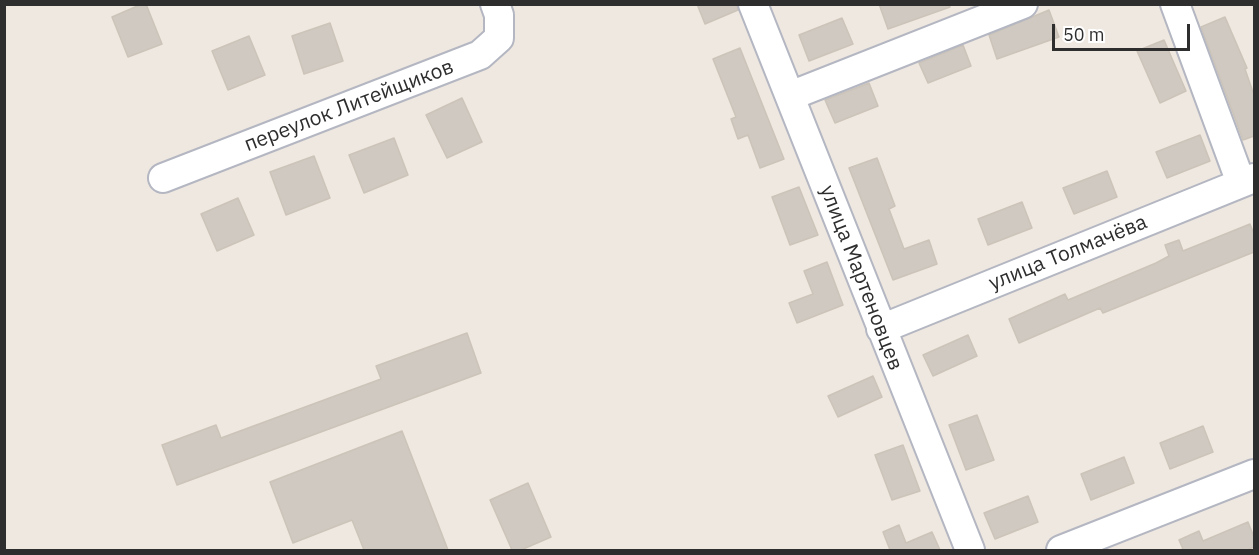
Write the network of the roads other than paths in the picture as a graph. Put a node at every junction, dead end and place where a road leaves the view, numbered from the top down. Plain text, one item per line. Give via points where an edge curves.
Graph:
1 (495, 4) edge
2 (753, 4) edge
3 (1023, 4) edge
4 (1175, 4) edge
5 (790, 96) junction
6 (163, 178) dead end
7 (1248, 181) edge
8 (881, 329) junction
9 (1254, 474) edge
10 (970, 550) edge
11 (1061, 550) edge

1 - 6 street, переулок Литейщиков via 499,38 480,55
2 - 5 street, улица Мартеновцев
3 - 5 street
4 - 7 street
5 - 8 street, улица Мартеновцев
7 - 8 street, улица Толмачёва
8 - 10 street, улица Мартеновцев
9 - 11 street

